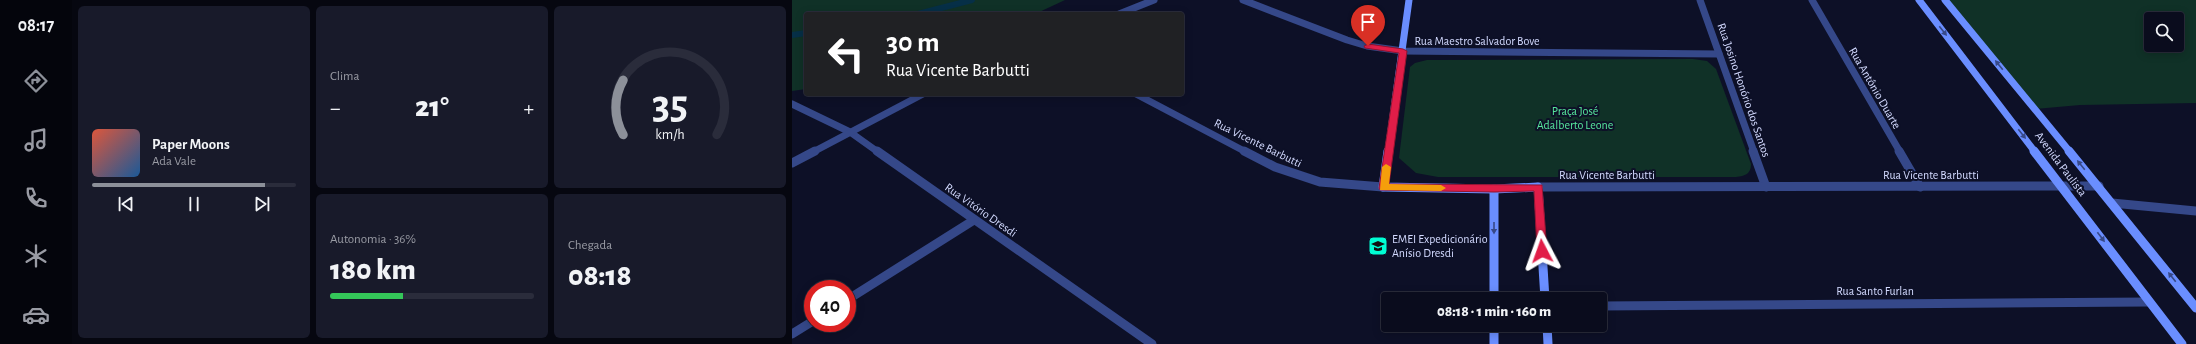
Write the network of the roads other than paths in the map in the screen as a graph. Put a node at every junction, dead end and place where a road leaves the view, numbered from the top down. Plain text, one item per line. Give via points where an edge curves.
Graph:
1 (1154, 0) edge
2 (1243, 0) edge
3 (1409, 0) edge
4 (1700, 0) edge
5 (1812, 0) edge
6 (1919, 0) edge
7 (1945, 0) edge
8 (1124, 12) edge
9 (1403, 51) junction
10 (1719, 54) junction
11 (919, 96) edge
12 (1140, 96) edge
13 (792, 104) edge
14 (850, 132) junction
15 (792, 163) edge
16 (2063, 186) junction
17 (2099, 186) junction
18 (1538, 187) junction
19 (1766, 187) junction
20 (1920, 187) junction
21 (1384, 188) junction
22 (1494, 189) junction
23 (2112, 203) junction
24 (2196, 211) edge
25 (974, 220) junction
26 (1494, 292) edge
27 (1545, 292) edge
28 (856, 294) edge
29 (2149, 302) junction
30 (1607, 306) edge
31 (2196, 308) edge
32 (804, 327) edge
33 (1494, 332) edge
34 (1547, 332) edge
35 (792, 334) edge
36 (1152, 344) edge
37 (1494, 344) edge
38 (1548, 344) edge
39 (2182, 344) edge

1 - 8 street
2 - 9 street, Rua Maestro Salvador Bove via 1347,40
3 - 9 street
4 - 10 street, Rua Josino Honório dos Santos
5 - 20 street, Rua Antônio Duarte
6 -> 16 street, Avenida Paulista
17 -> 7 street, Avenida Paulista
9 - 10 street, Rua Maestro Salvador Bove
9 - 21 street
10 - 19 street, Rua Josino Honório dos Santos
11 - 14 street
12 - 21 street, Rua Vicente Barbutti via 1297,176 1320,182
13 - 14 street, Rua Vitório Dresdi
14 - 15 street
14 - 25 street, Rua Vitório Dresdi
16 - 17 street, Rua Vicente Barbutti
16 - 20 street, Rua Vicente Barbutti
16 -> 29 street, Avenida Paulista
17 - 23 street, Avenida Paulista
18 - 19 street, Rua Vicente Barbutti
18 - 22 street, Rua Vicente Barbutti
18 - 27 street
19 - 20 street, Rua Vicente Barbutti
21 - 22 street, Rua Vicente Barbutti
22 -> 26 street
23 - 24 street
31 -> 23 street, Avenida Paulista
25 - 28 street
25 - 36 street, Rua Vitório Dresdi
29 - 30 street, Rua Santo Furlan
29 - 39 street, Avenida Paulista
32 - 35 street
33 - 37 street
34 - 38 street

